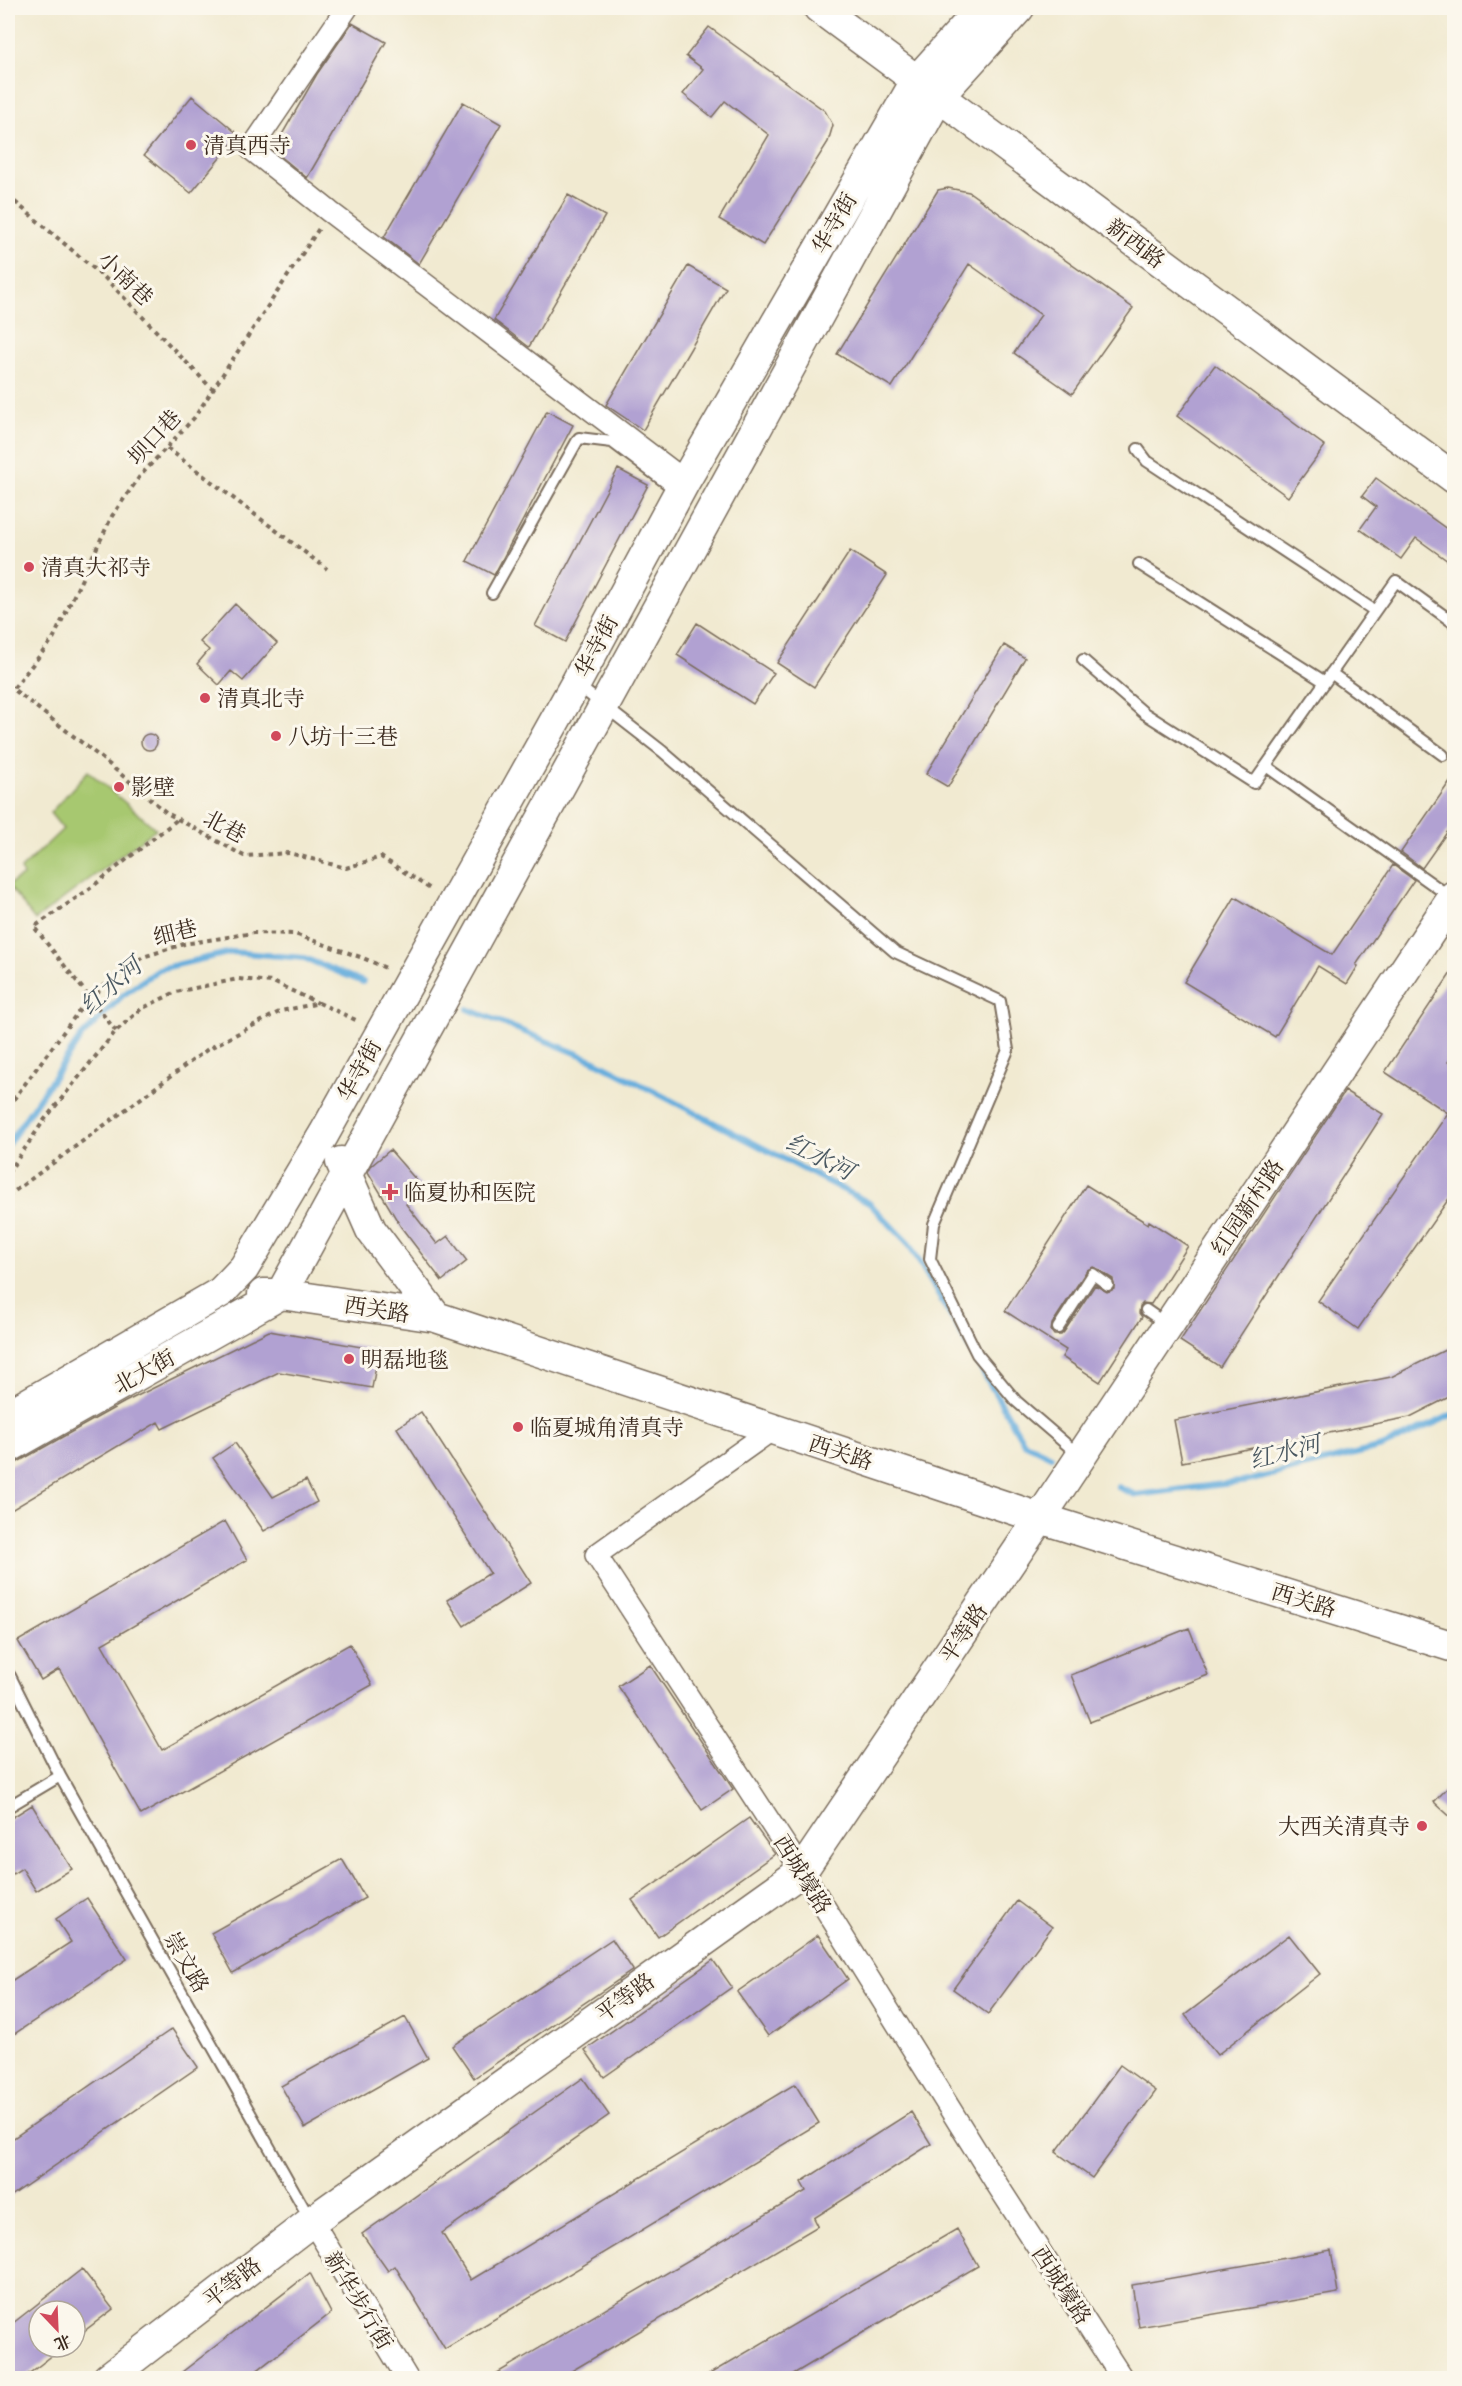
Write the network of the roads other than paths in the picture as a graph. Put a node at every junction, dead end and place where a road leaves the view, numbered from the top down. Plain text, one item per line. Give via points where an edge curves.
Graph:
1 (347, 8) edge
2 (819, 8) edge
3 (982, 8) edge
4 (1019, 8) edge
5 (928, 88) junction
6 (1138, 449) dead end
7 (1455, 478) edge
8 (682, 487) junction
9 (1139, 564) dead end
10 (492, 593) dead end
11 (1375, 611) junction
12 (1455, 623) edge
13 (1083, 660) dead end
14 (1328, 678) junction
15 (576, 684) junction
16 (1443, 755) dead end
17 (1266, 766) junction
18 (1454, 897) edge
19 (324, 1134) junction
20 (347, 1172) junction
21 (1108, 1285) dead end
22 (221, 1292) junction
23 (281, 1294) junction
24 (436, 1317) junction
25 (1058, 1328) dead end
26 (8, 1416) edge
27 (773, 1429) junction
28 (8, 1448) edge
29 (1081, 1457) junction
30 (1040, 1518) junction
31 (1455, 1647) edge
32 (10, 1676) dead end
33 (60, 1776) junction
34 (8, 1807) edge
35 (802, 1871) junction
36 (312, 2221) junction
37 (108, 2379) edge
38 (407, 2379) edge
39 (1122, 2379) edge

1 - 8 street via 250,148
2 - 5 main road, 新西路
3 - 5 main road, 华寺街
4 - 5 main road, 华寺街
5 - 7 main road, 新西路
5 - 8 main road, 华寺街
5 - 20 main road, 华寺街
6 - 11 lane via 1147,461
8 - 10 lane via 612,442 579,438
8 - 15 main road, 华寺街
9 - 14 lane
11 - 12 lane via 1396,581
11 - 14 lane
13 - 17 lane via 1144,713 1254,783
14 - 16 lane
14 - 17 lane
15 - 19 main road, 华寺街
15 - 29 lane via 662,751 896,952 1000,1001 1008,1050 934,1224 930,1259 976,1354 1016,1401
17 - 18 lane
18 - 29 main road, 红园新村路 via 1157,1318
19 - 20 main road
19 - 22 main road, 华寺街 via 244,1268
20 - 23 main road, 华寺街
20 - 24 main road via 371,1230
21 - 25 lane via 1093,1274
22 - 23 main road, 西关路
22 - 26 main road, 北大街
23 - 24 main road, 西关路
23 - 28 main road, 北大街
24 - 27 main road, 西关路
27 - 30 main road, 西关路
27 - 35 street, 西城壕路 via 596,1555
29 - 30 main road, 红园新村路
30 - 31 main road, 西关路
30 - 35 main road, 平等路
32 - 33 lane, 崇文路
33 - 34 lane
33 - 36 lane, 崇文路
35 - 36 main road, 平等路
35 - 39 street, 西城壕路
36 - 37 main road, 平等路
36 - 38 street, 新华步行街

